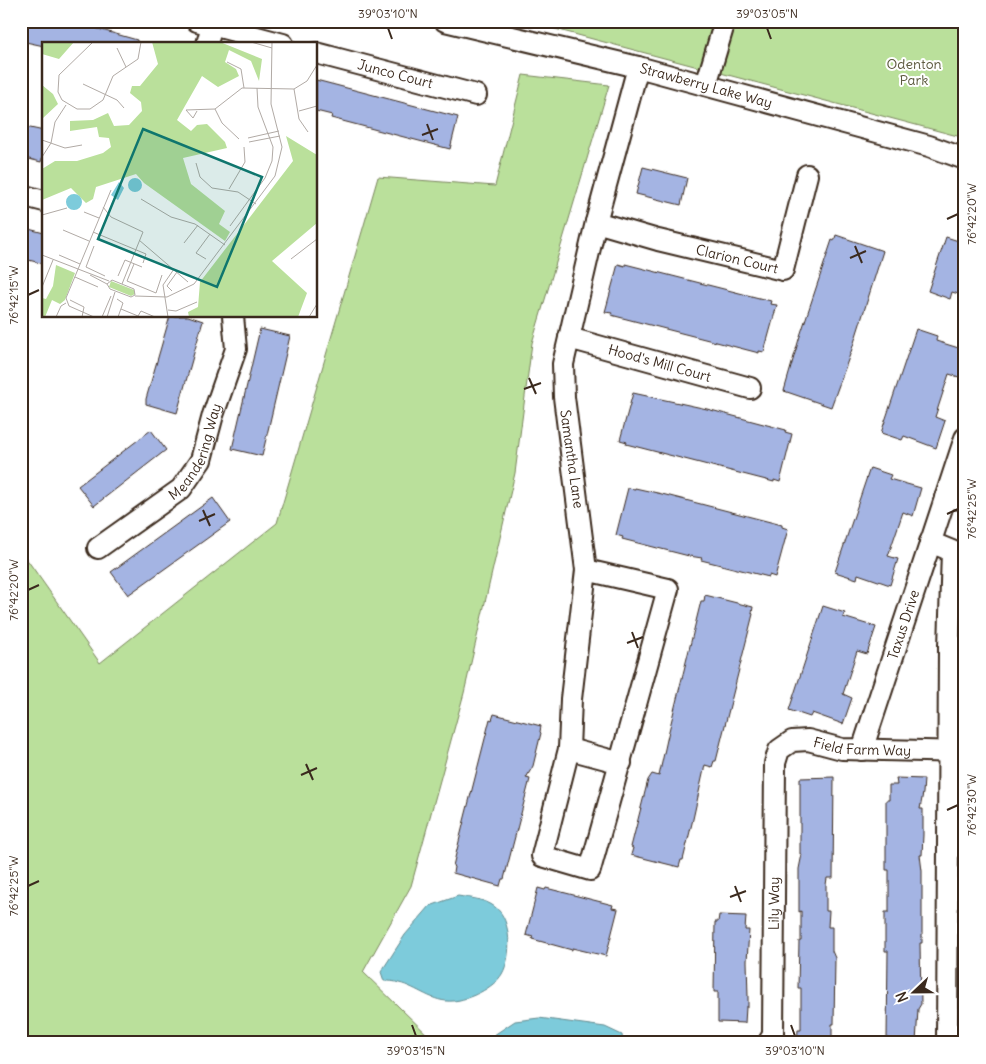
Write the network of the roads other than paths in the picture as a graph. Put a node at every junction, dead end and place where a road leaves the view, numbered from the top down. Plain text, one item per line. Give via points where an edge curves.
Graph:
1 (445, 21) edge
2 (725, 21) edge
3 (207, 28) edge
4 (274, 42) edge
5 (318, 53) edge
6 (638, 67) junction
7 (706, 85) junction
8 (476, 95) dead end
9 (965, 159) edge
10 (808, 175) dead end
11 (21, 195) edge
12 (42, 200) edge
13 (596, 222) junction
14 (233, 318) edge
15 (569, 338) junction
16 (750, 388) dead end
17 (965, 438) edge
18 (945, 498) junction
19 (965, 499) edge
20 (930, 542) junction
21 (98, 548) dead end
22 (586, 570) junction
23 (957, 647) edge
24 (569, 749) junction
25 (862, 750) junction
26 (956, 752) edge
27 (620, 763) junction
28 (775, 763) joint
29 (768, 1043) edge
30 (946, 1043) edge

1 - 6 street, Strawberry Lake Way
2 - 7 street
3 - 4 street
5 - 8 street, Junco Court
6 - 7 street, Strawberry Lake Way
6 - 13 street, Samantha Lane
7 - 9 street, Strawberry Lake Way via 929,146
10 - 13 street, Clarion Court via 783,270
11 - 12 street
13 - 15 street, Samantha Lane
14 - 21 street, Meandering Way via 236,349 201,460 181,489
15 - 16 street, Hood's Mill Court
15 - 22 street, Samantha Lane via 563,364 564,397
17 - 18 street, Taxus Drive
18 - 19 street
18 - 20 street, Taxus Drive
20 - 23 street via 952,551
20 - 25 street, Taxus Drive
22 - 24 street, Samantha Lane via 571,699
22 - 27 street via 668,589
23 - 26 street
24 - 27 street
24 - 27 street, Samantha Lane via 542,856 590,870
25 - 26 street, Field Farm Way
25 - 28 street, Field Farm Way via 842,749 808,740 792,741 779,750
26 - 30 street
28 - 29 street, Lily Way via 774,1035

